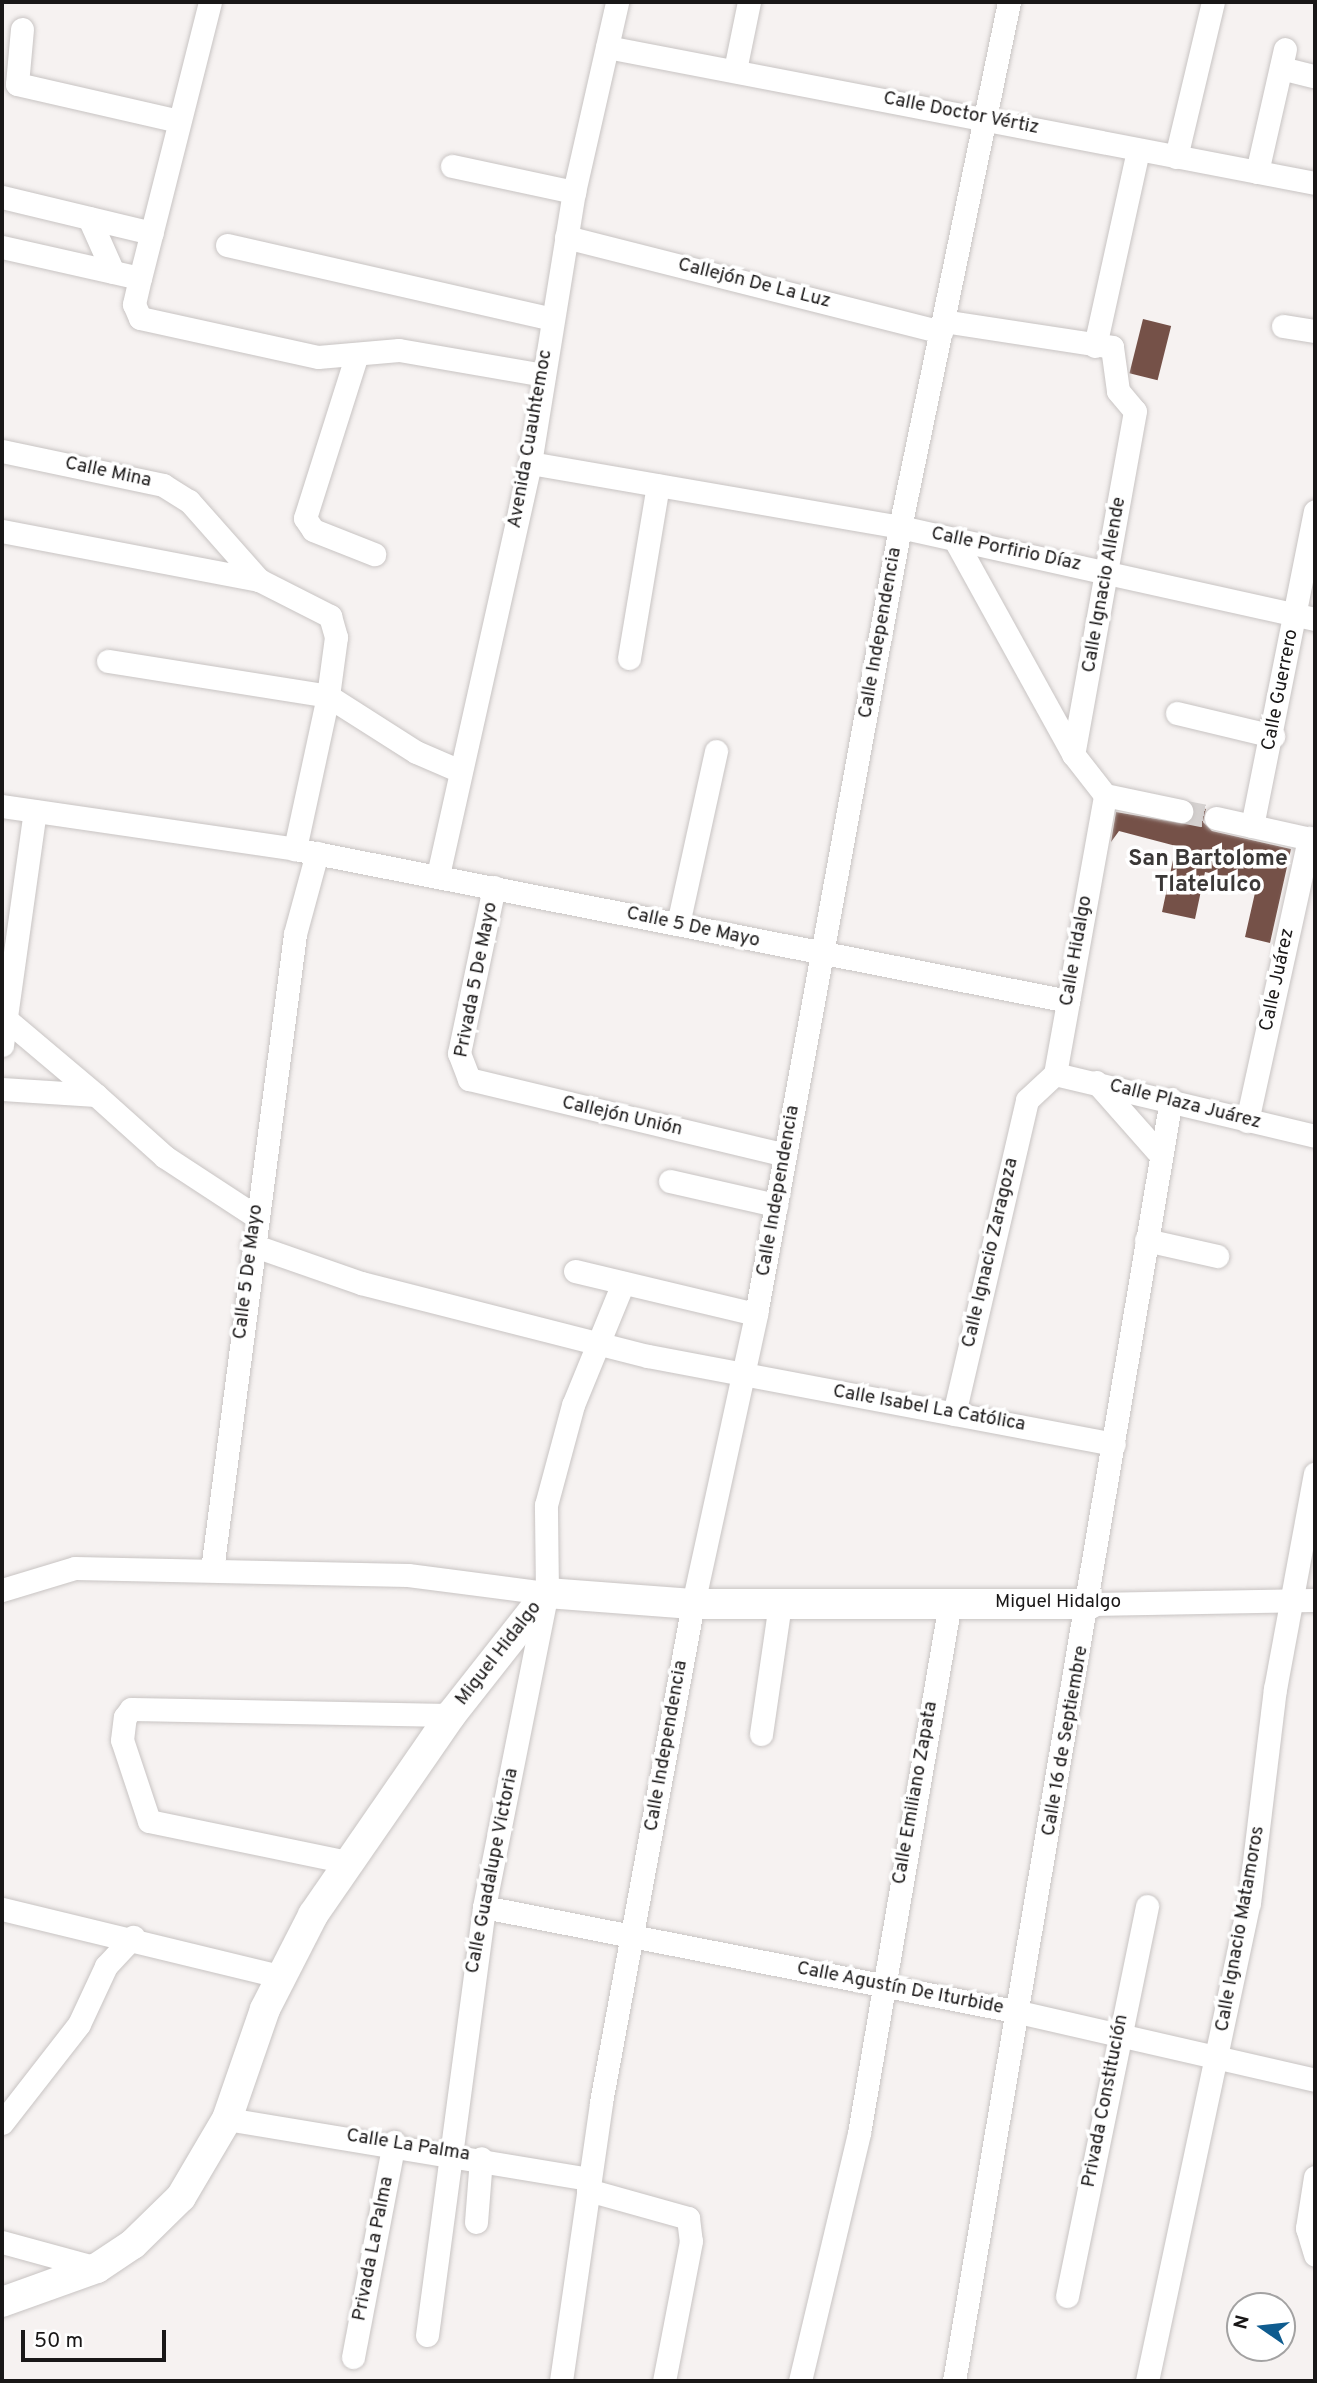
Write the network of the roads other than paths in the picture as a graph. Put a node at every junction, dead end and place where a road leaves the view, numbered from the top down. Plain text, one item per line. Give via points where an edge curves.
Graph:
1 (209, 2) edge
2 (617, 2) edge
3 (749, 2) edge
4 (1009, 2) edge
5 (1213, 2) edge
6 (22, 29) dead end
7 (607, 47) junction
8 (734, 70) junction
9 (1313, 76) dead end
10 (982, 117) junction
11 (179, 121) junction
12 (1138, 150) junction
13 (1176, 157) junction
14 (452, 166) dead end
15 (1257, 172) junction
16 (1315, 183) edge
17 (574, 192) junction
18 (2, 197) edge
19 (89, 218) junction
20 (152, 233) junction
21 (566, 237) junction
22 (227, 245) dead end
23 (2, 247) edge
24 (113, 272) junction
25 (140, 278) junction
26 (553, 318) junction
27 (1283, 326) dead end
28 (942, 327) junction
29 (1315, 331) edge
30 (1095, 346) junction
31 (357, 354) junction
32 (544, 375) junction
33 (2, 451) edge
34 (530, 463) junction
35 (658, 485) junction
36 (1315, 511) edge
37 (900, 527) junction
38 (2, 531) edge
39 (955, 540) junction
40 (374, 554) dead end
41 (1108, 572) junction
42 (259, 580) junction
43 (1306, 617) edge
44 (629, 657) dead end
45 (108, 661) dead end
46 (328, 696) junction
47 (1177, 713) dead end
48 (1273, 736) junction
49 (716, 751) dead end
50 (1073, 754) junction
51 (460, 771) junction
52 (1105, 795) junction
53 (2, 806) edge
54 (35, 811) junction
55 (1181, 811) tunnel mouth
56 (1216, 818) tunnel mouth
57 (1251, 826) junction
58 (1312, 839) edge
59 (306, 851) junction
60 (438, 875) junction
61 (494, 887) junction
62 (12, 914) edge
63 (678, 924) junction
64 (822, 956) junction
65 (8, 967) edge
66 (1069, 1001) junction
67 (7, 1020) junction
68 (2, 1045) edge
69 (463, 1073) joint
70 (1055, 1074) junction
71 (1096, 1082) junction
72 (2, 1089) edge
73 (96, 1095) junction
74 (1171, 1099) junction
75 (1247, 1121) junction
76 (1315, 1136) edge
77 (1157, 1151) junction
78 (785, 1155) junction
79 (670, 1181) dead end
80 (776, 1205) junction
81 (255, 1216) junction
82 (1146, 1240) junction
83 (252, 1245) junction
84 (1217, 1256) dead end
85 (575, 1271) dead end
86 (623, 1283) junction
87 (757, 1314) junction
88 (603, 1341) junction
89 (744, 1375) junction
90 (954, 1413) junction
91 (1114, 1444) junction
92 (1315, 1474) edge
93 (212, 1570) junction
94 (2, 1590) edge
95 (547, 1593) junction
96 (1289, 1600) junction
97 (1315, 1600) edge
98 (950, 1603) junction
99 (693, 1604) junction
100 (780, 1604) junction
101 (1090, 1604) junction
102 (451, 1715) junction
103 (761, 1734) dead end
104 (347, 1862) junction
105 (1147, 1906) dead end
106 (484, 1908) junction
107 (2, 1909) edge
108 (133, 1937) junction
109 (631, 1939) junction
110 (279, 1976) junction
111 (881, 1984) junction
112 (1019, 2012) junction
113 (1119, 2034) junction
114 (1219, 2058) junction
115 (1315, 2080) edge
116 (227, 2119) junction
117 (2, 2123) edge
118 (394, 2142) junction
119 (450, 2152) junction
120 (481, 2158) junction
121 (1315, 2177) edge
122 (588, 2184) junction
123 (476, 2222) dead end
124 (2, 2242) edge
125 (1315, 2255) edge
126 (97, 2268) junction
127 (1067, 2296) dead end
128 (2, 2302) edge
129 (426, 2335) dead end
130 (353, 2357) dead end
131 (561, 2381) edge
132 (664, 2381) edge
133 (800, 2381) edge
134 (954, 2381) edge
135 (1147, 2381) edge

1 - 11 street
2 - 7 street, Avenida Cuauhtemoc
3 - 8 street
4 - 10 street, Calle Independencia
5 - 13 street
6 - 11 street via 17,84
7 - 8 street, Calle Doctor Vértiz
7 - 17 street, Avenida Cuauhtemoc
8 - 10 street, Calle Doctor Vértiz
9 - 15 street via 1283,59
10 - 12 street, Calle Doctor Vértiz
10 - 28 street, Calle Independencia
11 - 20 street
12 - 13 street, Calle Doctor Vértiz
12 - 30 street
13 - 15 street, Calle Doctor Vértiz
14 - 17 street
15 - 16 street, Calle Doctor Vértiz
17 - 21 street, Avenida Cuauhtemoc
18 - 19 street
19 - 20 street
19 - 24 street
20 - 25 street
21 - 26 street, Avenida Cuauhtemoc
21 - 28 street, Callejón De La Luz
22 - 26 street
23 - 24 street
24 - 25 street
25 - 31 street via 134,304 145,323 317,357
26 - 32 street, Avenida Cuauhtemoc
27 - 29 street
28 - 30 street, Callejón De La Luz
28 - 37 street, Calle Independencia
30 - 41 street, Calle Ignacio Allende via 1116,349 1115,384 1135,415
31 - 32 street via 414,352
31 - 40 street via 304,518 313,530
32 - 34 street, Avenida Cuauhtemoc
33 - 42 street, Calle Mina via 163,485 189,501
34 - 35 street, Calle Porfirio Díaz
34 - 51 street, Avenida Cuauhtemoc
35 - 37 street, Calle Porfirio Díaz
35 - 44 street
36 - 43 street, Calle Guerrero
37 - 39 street, Calle Porfirio Díaz
37 - 64 street, Calle Independencia
38 - 42 street, Calle Mina
39 - 41 street, Calle Porfirio Díaz
39 - 50 street
41 - 43 street, Calle Porfirio Díaz
41 - 50 street, Calle Ignacio Allende
42 - 46 street, Calle Mina via 321,608 336,627
43 - 48 street, Calle Guerrero
45 - 46 street
46 - 51 street via 429,759
46 - 59 street
47 - 48 street
48 - 57 street, Calle Guerrero
49 - 63 street
50 - 52 street
51 - 60 street, Avenida Cuauhtemoc
52 - 55 street
52 - 66 street, Calle Hidalgo
53 - 54 street, Calle 5 De Mayo
54 - 59 street, Calle 5 De Mayo
54 - 62 street
56 - 57 street
57 - 58 street
58 - 75 street, Calle Juárez
59 - 60 street, Calle 5 De Mayo
59 - 81 street, Calle 5 De Mayo
60 - 61 street, Calle 5 De Mayo
61 - 63 street, Calle 5 De Mayo
61 - 69 street, Privada 5 De Mayo via 459,1053
62 - 65 street
63 - 64 street, Calle 5 De Mayo
64 - 66 street, Calle 5 De Mayo
64 - 78 street, Calle Independencia
65 - 67 street
66 - 70 street, Calle Hidalgo
67 - 68 street
67 - 73 street
69 - 78 street, Callejón Unión via 480,1085
70 - 71 street, Calle Plaza Juárez
70 - 90 street, Calle Ignacio Zaragoza via 1029,1093
71 - 74 street, Calle Plaza Juárez
71 - 77 street
72 - 73 street
73 - 81 street via 165,1157
74 - 75 street, Calle Plaza Juárez
74 - 77 street, Calle 16 de Septiembre
75 - 76 street, Calle Plaza Juárez
77 - 82 street, Calle 16 de Septiembre
78 - 80 street, Calle Independencia
79 - 80 street
80 - 87 street, Calle Independencia
81 - 83 street, Calle 5 De Mayo
82 - 84 street
82 - 91 street, Calle 16 de Septiembre
83 - 88 street, Calle Isabel La Católica via 361,1283
83 - 93 street, Calle 5 De Mayo
85 - 86 street
86 - 87 street
86 - 88 street, Calle Guadalupe Victoria
87 - 89 street, Calle Independencia
88 - 89 street, Calle Isabel La Católica
88 - 95 street, Calle Guadalupe Victoria via 554,1468 547,1505
89 - 90 street, Calle Isabel La Católica
89 - 99 street, Calle Independencia
90 - 91 street, Calle Isabel La Católica
91 - 101 street, Calle 16 de Septiembre
92 - 96 street, Calle Ignacio Matamoros
93 - 94 street via 75,1568
93 - 95 street via 408,1575
95 - 99 main road, Miguel Hidalgo
95 - 102 main road, Miguel Hidalgo
95 - 106 street, Calle Guadalupe Victoria
96 - 97 street, Miguel Hidalgo
96 - 101 street, Miguel Hidalgo
96 - 114 street, Calle Ignacio Matamoros via 1249,1903
98 - 100 main road, Miguel Hidalgo
98 - 101 main road, Miguel Hidalgo
98 - 111 street, Calle Emiliano Zapata
99 - 100 main road, Miguel Hidalgo
99 - 109 street, Calle Independencia
100 - 103 street
101 - 112 street, Calle 16 de Septiembre
102 - 104 main road, Miguel Hidalgo
102 - 104 street via 131,1709 122,1740 149,1821
104 - 110 main road, Miguel Hidalgo
105 - 113 street, Privada Constitución
106 - 109 street, Calle Agustín De Iturbide
106 - 119 street, Calle Guadalupe Victoria
107 - 108 street
108 - 110 street
108 - 117 street via 106,1966 79,2024
109 - 111 street, Calle Agustín De Iturbide
109 - 122 street, Calle Independencia
110 - 116 main road, Miguel Hidalgo
111 - 112 street, Calle Agustín De Iturbide
111 - 133 street, Calle Emiliano Zapata via 840,2212 811,2319
112 - 113 street, Calle Agustín De Iturbide
112 - 134 street, Calle 16 de Septiembre
113 - 114 street, Calle Agustín De Iturbide
113 - 127 street, Privada Constitución
114 - 115 street, Calle Agustín De Iturbide
114 - 135 street, Calle Ignacio Matamoros
116 - 118 street, Calle La Palma
116 - 126 main road, Miguel Hidalgo via 181,2197 133,2244
118 - 119 street, Calle La Palma
118 - 130 street, Privada La Palma
119 - 120 street, Calle La Palma
119 - 129 street, Calle Guadalupe Victoria
120 - 122 street, Calle La Palma
120 - 123 street
121 - 125 street via 1307,2228
122 - 131 street, Calle Independencia
122 - 132 street, Calle La Palma via 688,2217 691,2241
124 - 126 street
126 - 128 main road, Miguel Hidalgo

